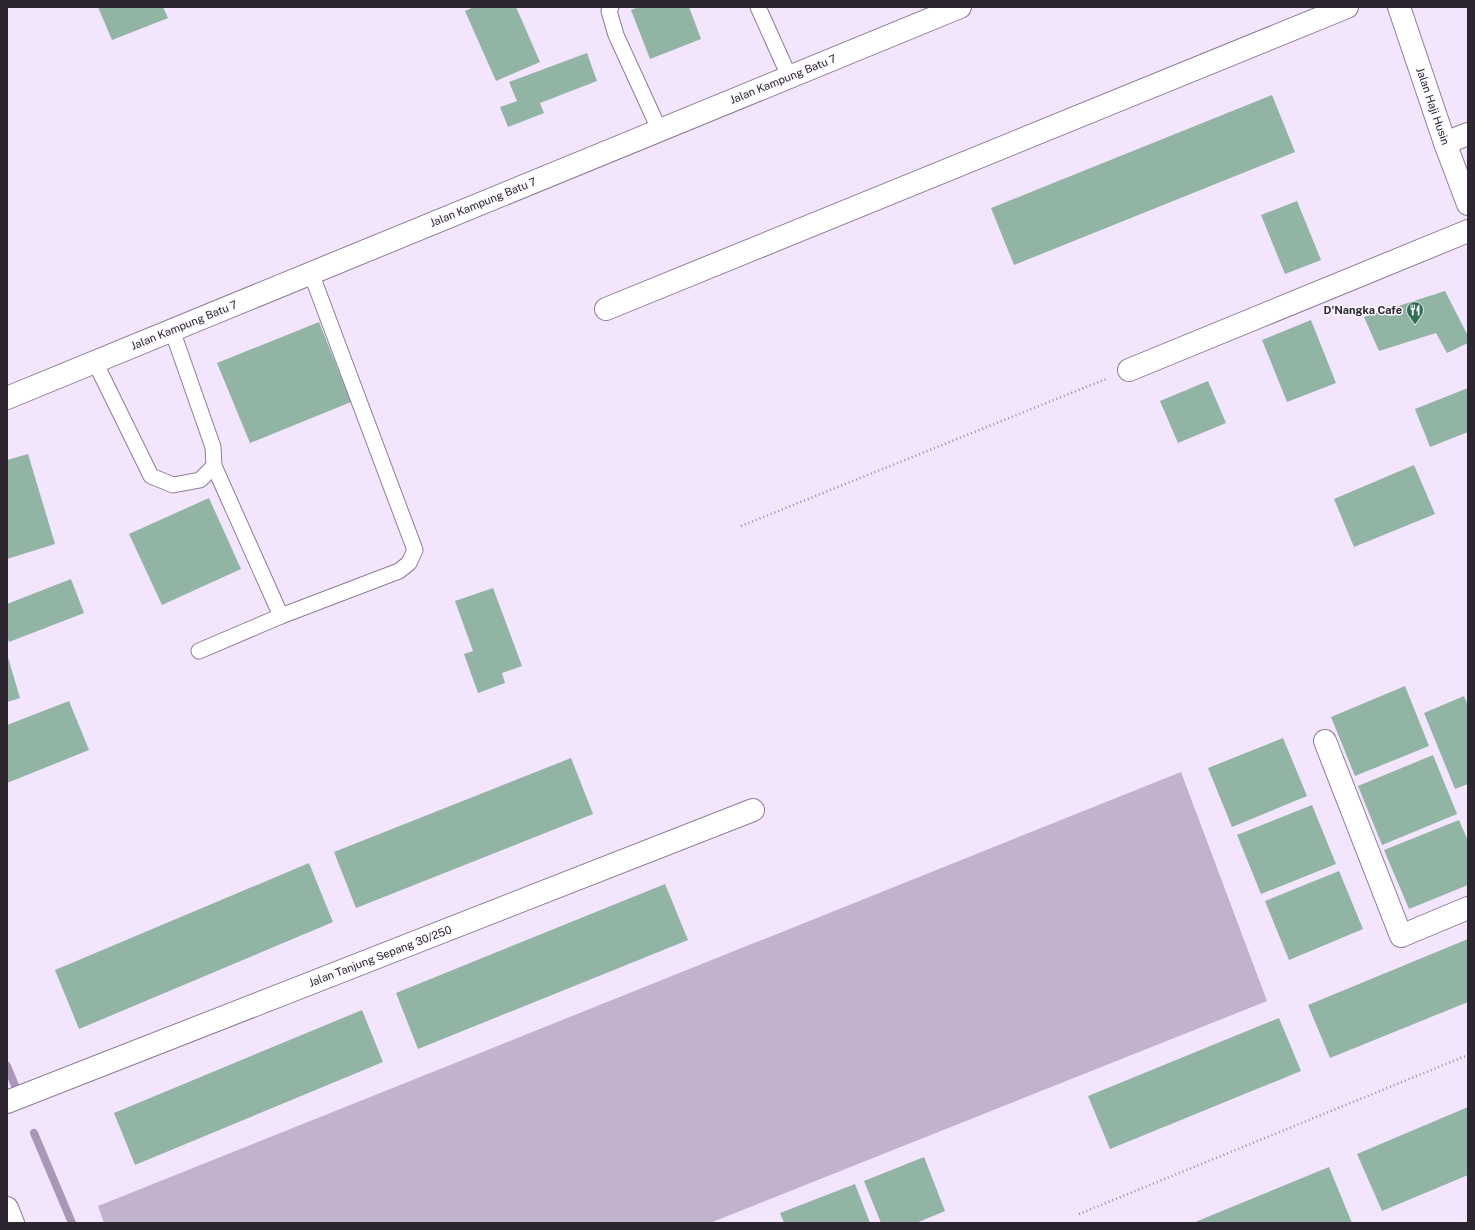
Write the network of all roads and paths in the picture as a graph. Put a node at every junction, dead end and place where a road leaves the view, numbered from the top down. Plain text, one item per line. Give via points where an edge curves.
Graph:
1 (611, 7) edge
2 (758, 7) edge
3 (960, 7) edge
4 (1347, 7) edge
5 (1399, 7) edge
6 (789, 76) junction
7 (659, 130) junction
8 (1468, 134) edge
9 (1445, 143) junction
10 (1468, 204) edge
11 (1468, 231) edge
12 (311, 273) junction
13 (606, 309) dead end
14 (172, 330) junction
15 (95, 362) junction
16 (1129, 370) joint
17 (7, 398) edge
18 (214, 466) junction
19 (740, 526) dead end
20 (281, 616) junction
21 (199, 651) dead end
22 (1325, 741) dead end
23 (753, 810) dead end
24 (1468, 908) edge
25 (1468, 1055) edge
26 (7, 1102) edge
27 (7, 1208) edge
28 (1078, 1214) dead end
29 (13, 1223) edge

1 - 7 lane via 609,11 616,35
2 - 6 lane
3 - 6 street, Jalan Kampung Batu 7
4 - 13 street
5 - 9 street, Jalan Haji Husin
6 - 7 street, Jalan Kampung Batu 7
7 - 12 street, Jalan Kampung Batu 7
8 - 9 street
9 - 10 street, Jalan Haji Husin
11 - 16 street
12 - 14 street, Jalan Kampung Batu 7
12 - 20 lane via 415,550 409,563 399,571
14 - 15 street, Jalan Kampung Batu 7
14 - 18 lane via 213,446
15 - 17 street, Jalan Kampung Batu 7
15 - 18 lane via 151,476 173,485 200,480
16 - 19 path
18 - 20 lane
20 - 21 lane
22 - 24 street via 1401,936
23 - 26 street, Jalan Tanjung Sepang 30/250
25 - 28 path
27 - 29 street

